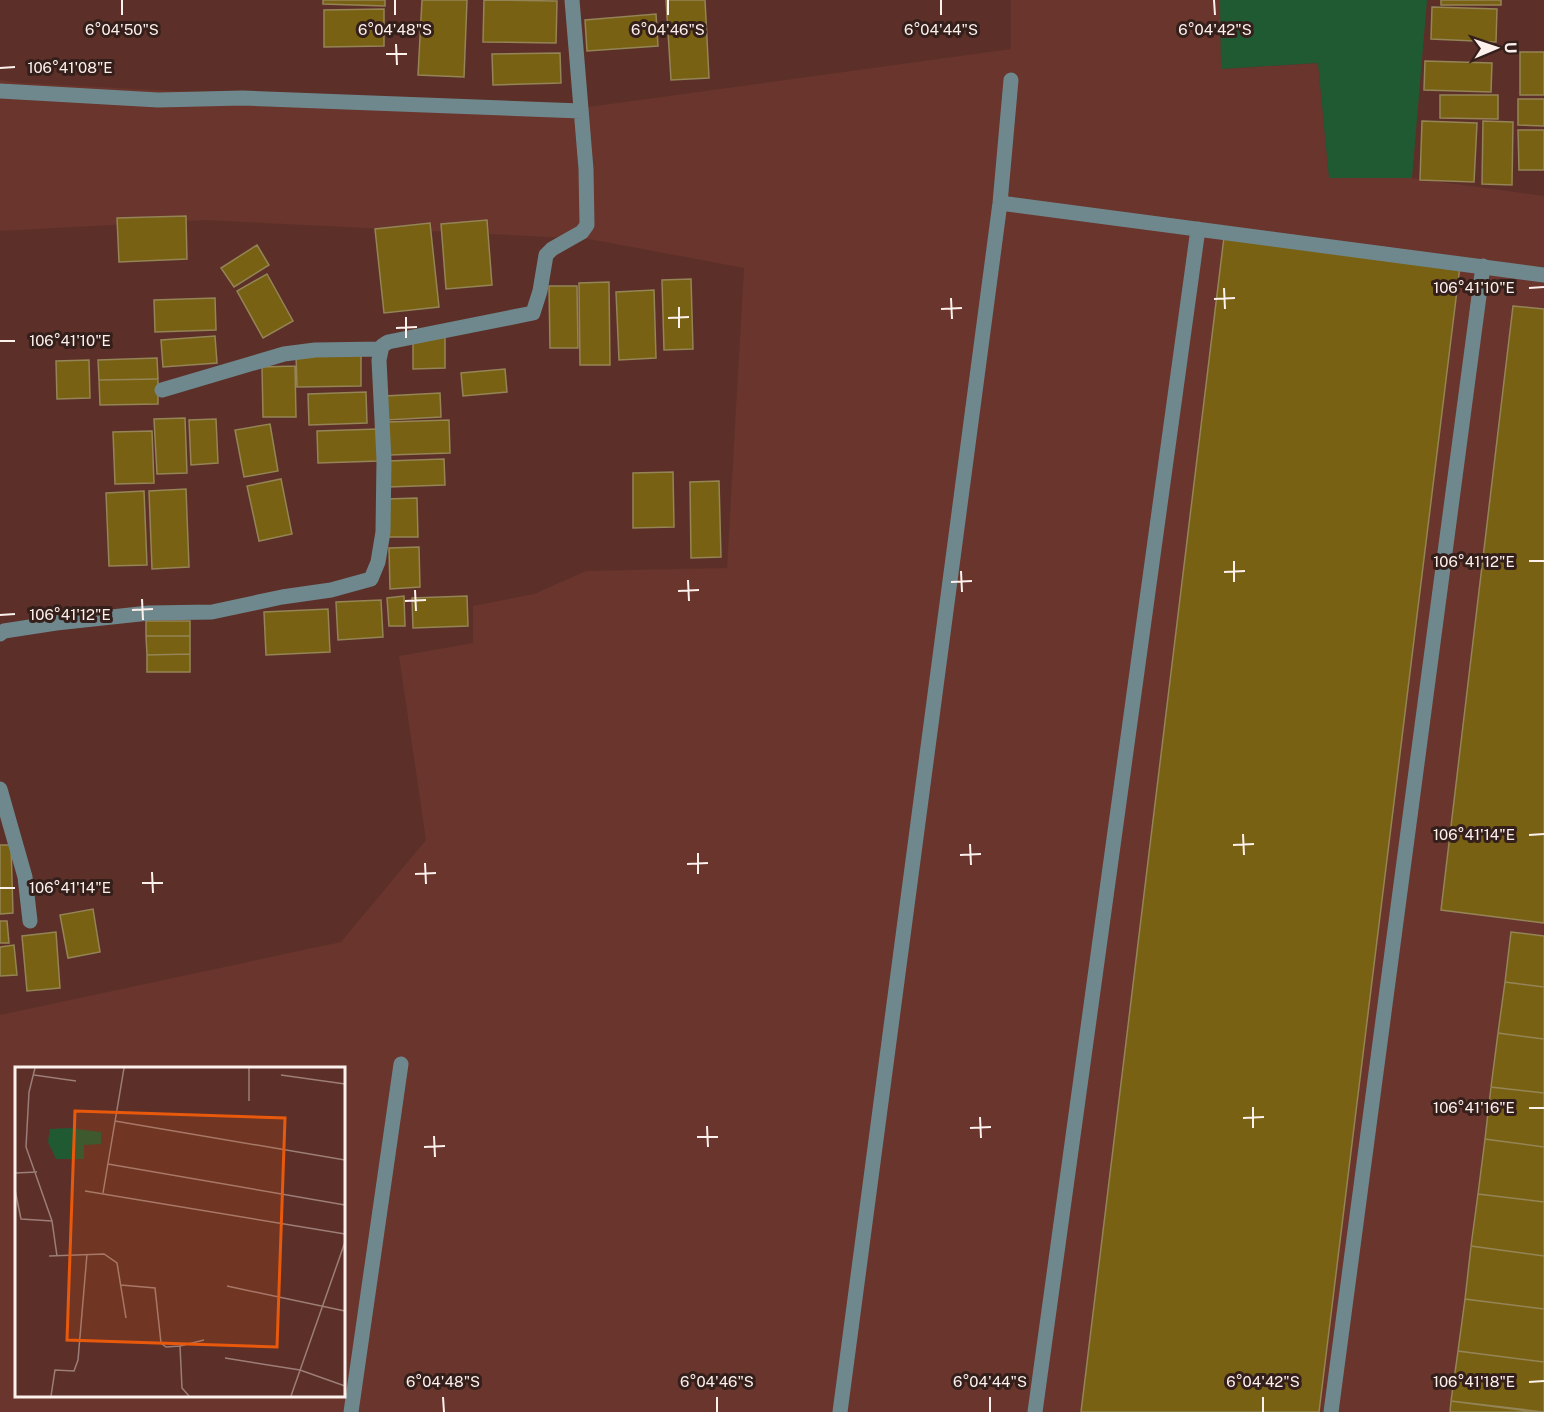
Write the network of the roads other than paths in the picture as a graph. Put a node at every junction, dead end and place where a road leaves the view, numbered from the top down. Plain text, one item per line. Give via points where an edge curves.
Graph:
1 (572, 0) edge
2 (1011, 80) dead end
3 (0, 91) edge
4 (581, 111) junction
5 (1000, 203) junction
6 (1198, 229) junction
7 (1483, 266) junction
8 (1544, 275) edge
9 (381, 349) junction
10 (162, 390) dead end
11 (0, 634) edge
12 (0, 789) edge
13 (30, 921) dead end
14 (401, 1064) dead end
15 (351, 1412) edge
16 (840, 1412) edge
17 (1035, 1412) edge
18 (1331, 1412) edge

1 - 4 street
2 - 5 street
3 - 4 street via 158,100 243,98
4 - 9 street via 587,225 546,255 533,313 388,342
5 - 6 street
5 - 16 street
6 - 7 street
6 - 17 street
7 - 8 street
7 - 18 street
9 - 10 street via 284,354
9 - 11 street via 383,532 371,579 212,612 149,613 35,626
12 - 13 street via 25,877
14 - 15 street

